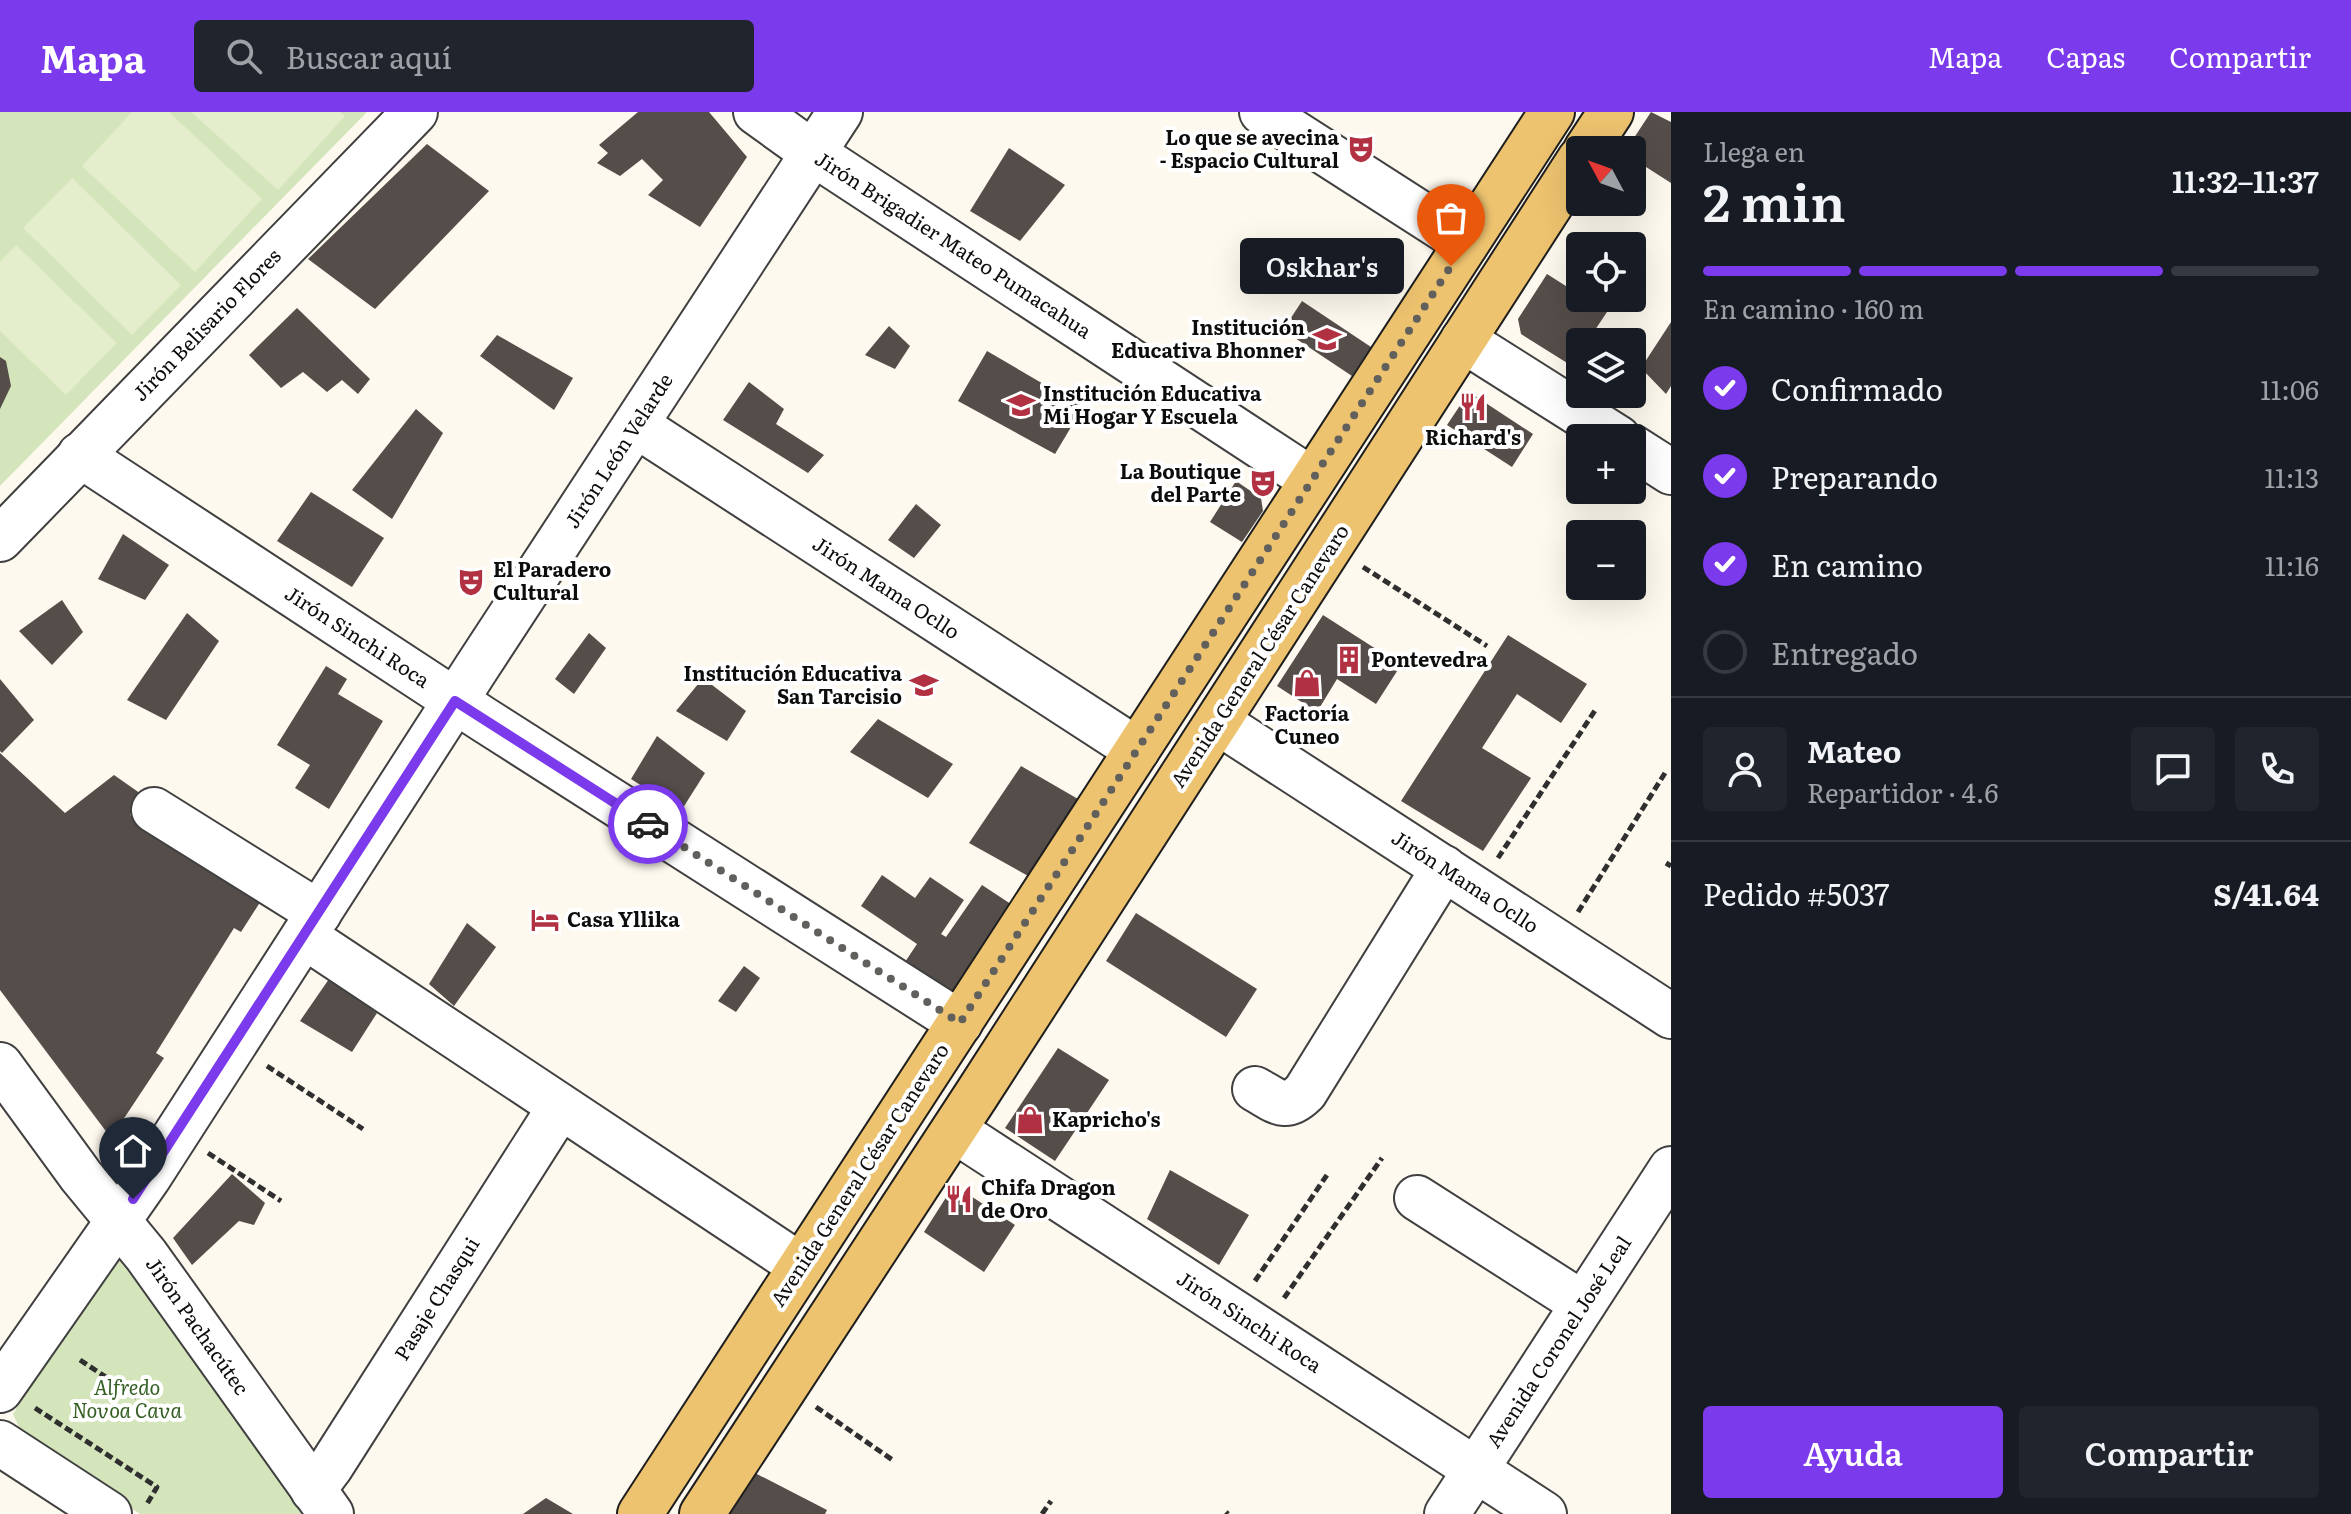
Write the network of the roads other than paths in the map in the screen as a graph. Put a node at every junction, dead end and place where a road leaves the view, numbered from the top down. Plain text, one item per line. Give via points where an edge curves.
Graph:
1 (415, 112) edge
2 (756, 112) edge
3 (840, 112) edge
4 (1262, 112) edge
5 (1552, 112) edge
6 (1611, 112) edge
7 (1595, 136) edge
8 (813, 153) junction
9 (1566, 181) edge
10 (1466, 243) junction
11 (1463, 340) junction
12 (1596, 424) edge
13 (636, 425) junction
14 (80, 455) junction
15 (1646, 456) edge
16 (1671, 472) edge
17 (1312, 480) junction
18 (0, 539) edge
19 (455, 701) junction
20 (1218, 722) junction
21 (1137, 750) junction
22 (154, 810) dead end
23 (1460, 879) junction
24 (311, 924) junction
25 (1671, 1016) edge
26 (960, 1023) junction
27 (0, 1065) edge
28 (1255, 1089) dead end
29 (560, 1107) junction
30 (954, 1130) junction
31 (1671, 1169) edge
32 (1417, 1198) dead end
33 (119, 1221) junction
34 (801, 1266) junction
35 (1583, 1304) junction
36 (17, 1398) edge
37 (0, 1443) edge
38 (1476, 1470) junction
39 (322, 1502) edge
40 (126, 1513) edge
41 (640, 1514) edge
42 (702, 1514) edge
43 (1447, 1514) edge
44 (1544, 1514) edge

1 - 14 street, Jirón Belisario Flores
2 - 8 street, Jirón Brigadier Mateo Pumacahua
3 - 8 street, Jirón León Velarde
4 - 10 street
5 - 10 main road, Avenida General César Canevaro
6 - 7 main road
8 - 13 street, Jirón León Velarde
8 - 17 street, Jirón Brigadier Mateo Pumacahua
9 - 11 main road, Avenida General César Canevaro
10 - 17 main road, Avenida General César Canevaro
11 - 12 street
11 - 20 main road, Avenida General César Canevaro
13 - 19 street, Jirón León Velarde
13 - 21 street, Jirón Mama Ocllo
14 - 18 street, Jirón Belisario Flores
14 - 19 street, Jirón Sinchi Roca
15 - 16 street
17 - 21 main road, Avenida General César Canevaro
19 - 24 street, Jirón León Velarde
19 - 26 street, Jirón Sinchi Roca
20 - 23 street, Jirón Mama Ocllo
20 - 30 main road, Avenida General César Canevaro
21 - 26 main road, Avenida General César Canevaro
22 - 24 street
23 - 25 street, Jirón Mama Ocllo
23 - 28 street via 1295,1103 1282,1104
24 - 29 street
24 - 33 street, Jirón León Velarde
26 - 34 main road, Avenida General César Canevaro
27 - 33 street, Jirón Pachacútec
29 - 34 street
29 - 39 street, Pasaje Chasqui via 331,1466
30 - 38 street, Jirón Sinchi Roca
30 - 42 main road, Avenida General César Canevaro
31 - 35 street, Avenida Coronel José Leal
32 - 35 street
33 - 36 street, Jirón León Velarde via 92,1254
33 - 39 street, Jirón Pachacútec
34 - 41 main road, Avenida General César Canevaro
35 - 38 street, Avenida Coronel José Leal
37 - 40 street
38 - 43 street, Avenida Coronel José Leal
38 - 44 street, Jirón Sinchi Roca

